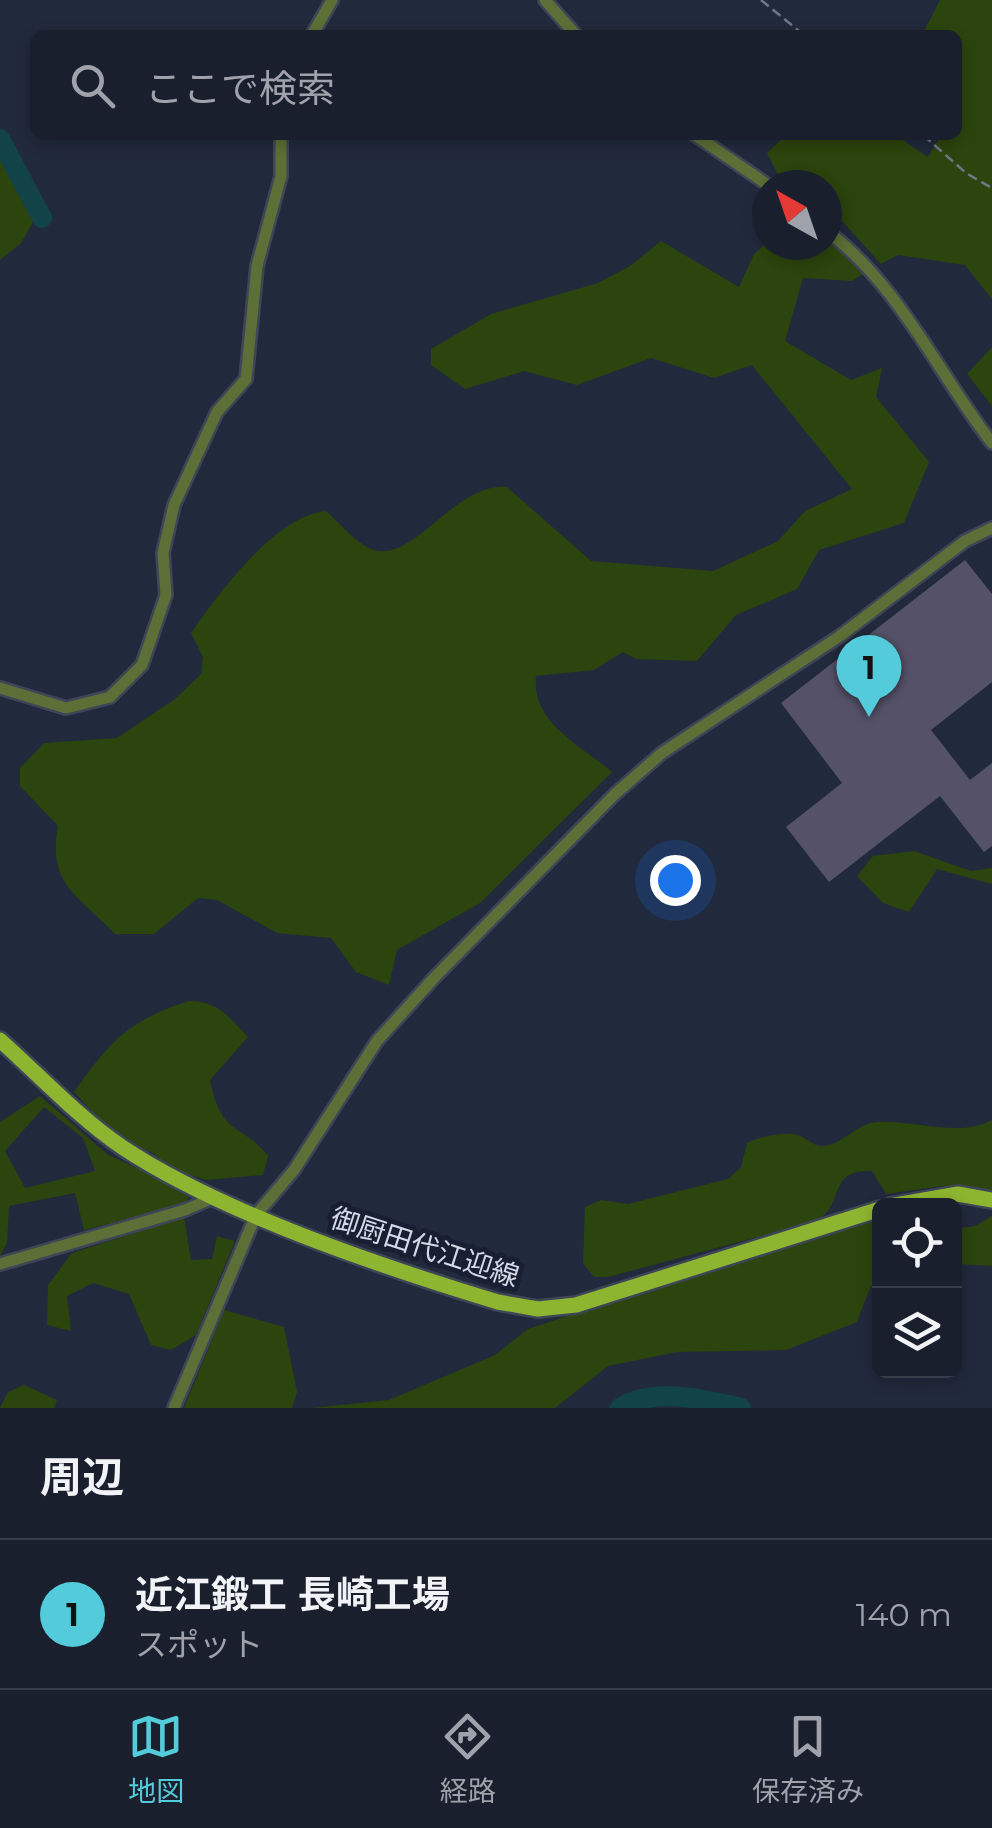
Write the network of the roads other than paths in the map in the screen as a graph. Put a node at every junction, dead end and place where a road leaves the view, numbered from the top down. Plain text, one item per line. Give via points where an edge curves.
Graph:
1 (332, 0) edge
2 (544, 0) edge
3 (315, 30) edge
4 (571, 30) edge
5 (281, 140) edge
6 (702, 140) edge
7 (752, 174) edge
8 (842, 243) edge
9 (992, 443) edge
10 (992, 528) edge
11 (0, 688) edge
12 (0, 1040) edge
13 (216, 1196) junction
14 (935, 1198) edge
15 (992, 1200) edge
16 (872, 1212) edge
17 (256, 1215) junction
18 (0, 1264) edge
19 (174, 1408) edge

1 - 3 street
2 - 4 street
5 - 11 street via 281,176 257,266 246,378 217,412 174,506 163,553 166,595 142,666 110,697 66,708
6 - 7 street
8 - 9 street via 911,321
10 - 17 street via 714,715 615,794 377,1041 294,1170
12 - 13 main road, 御厨田代江迎線 via 119,1145
13 - 17 main road, 御厨田代江迎線
13 - 18 street
14 - 15 main road
16 - 17 main road, 御厨田代江迎線 via 576,1305 538,1309 451,1288
17 - 19 street

